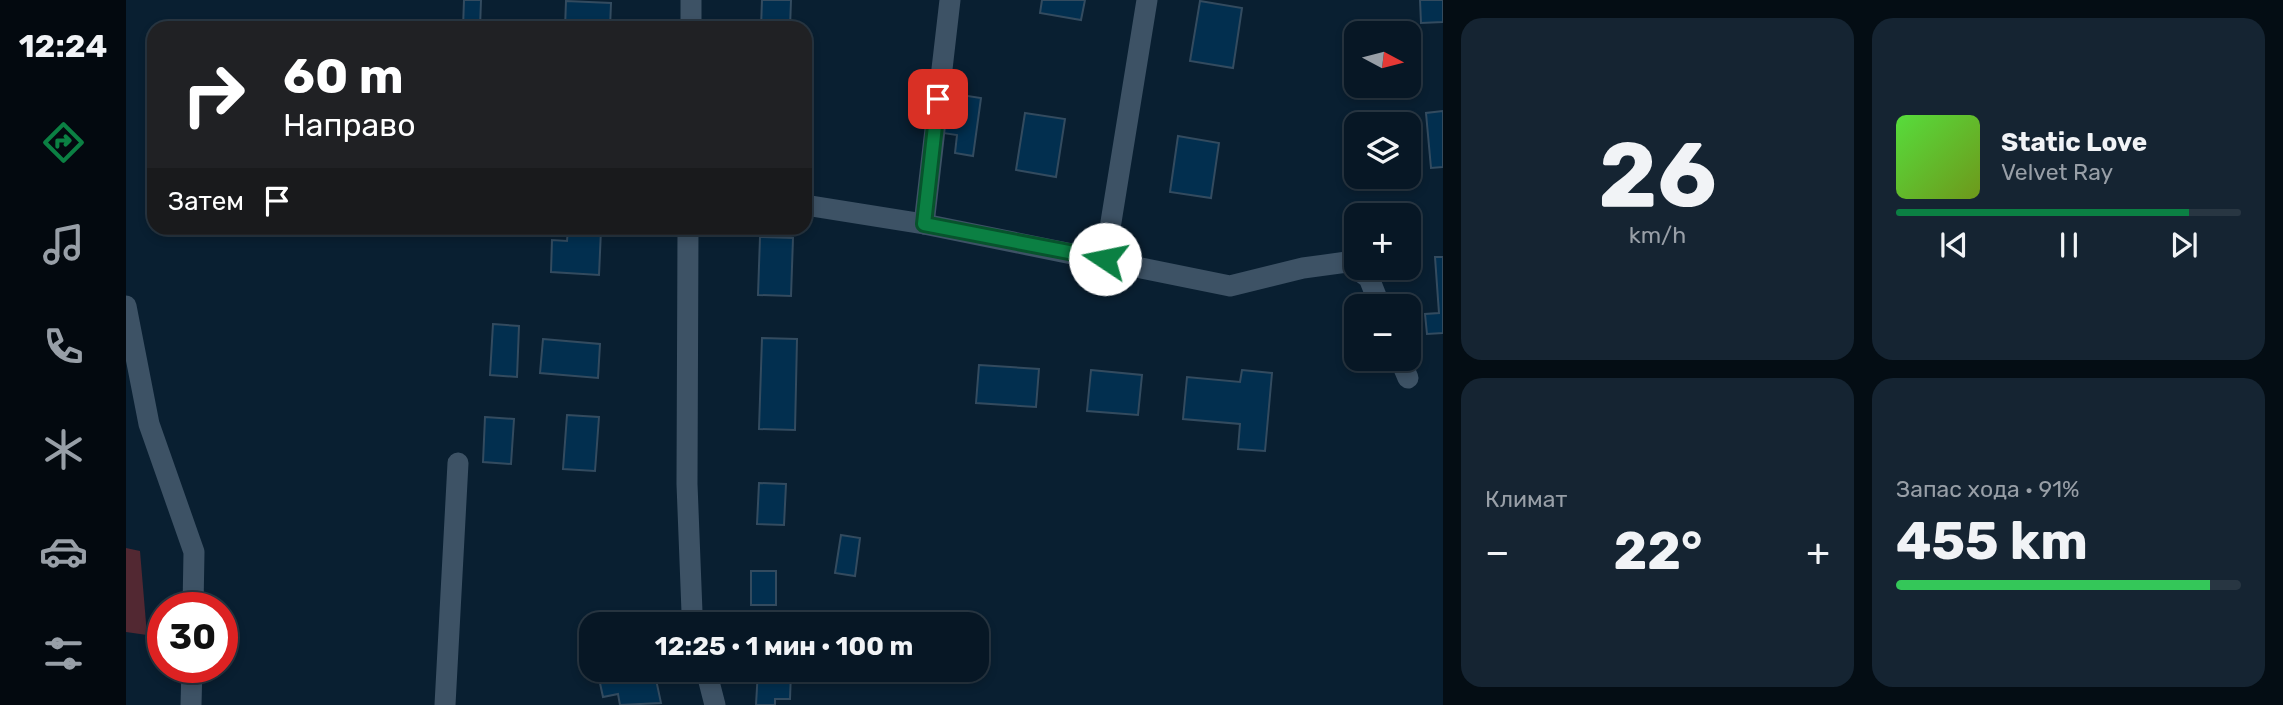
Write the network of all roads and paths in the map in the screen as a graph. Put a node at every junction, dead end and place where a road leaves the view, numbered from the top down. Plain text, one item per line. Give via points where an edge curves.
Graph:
1 (691, 0) edge
2 (950, 0) edge
3 (1147, 0) edge
4 (691, 21) edge
5 (812, 206) edge
6 (924, 224) junction
7 (688, 235) edge
8 (1105, 259) junction
9 (1375, 294) edge
10 (126, 306) edge
11 (458, 463) dead end
12 (193, 592) edge
13 (692, 612) edge
14 (709, 682) edge
15 (192, 683) edge
16 (191, 705) edge
17 (445, 705) edge
18 (715, 705) edge

1 - 4 street
2 - 6 street
3 - 8 street
5 - 6 street
6 - 8 street
7 - 13 street via 687,484
8 - 9 street via 1230,286 1347,262 1369,278
10 - 12 street via 149,425 194,552
11 - 17 street
14 - 18 street
15 - 16 street

